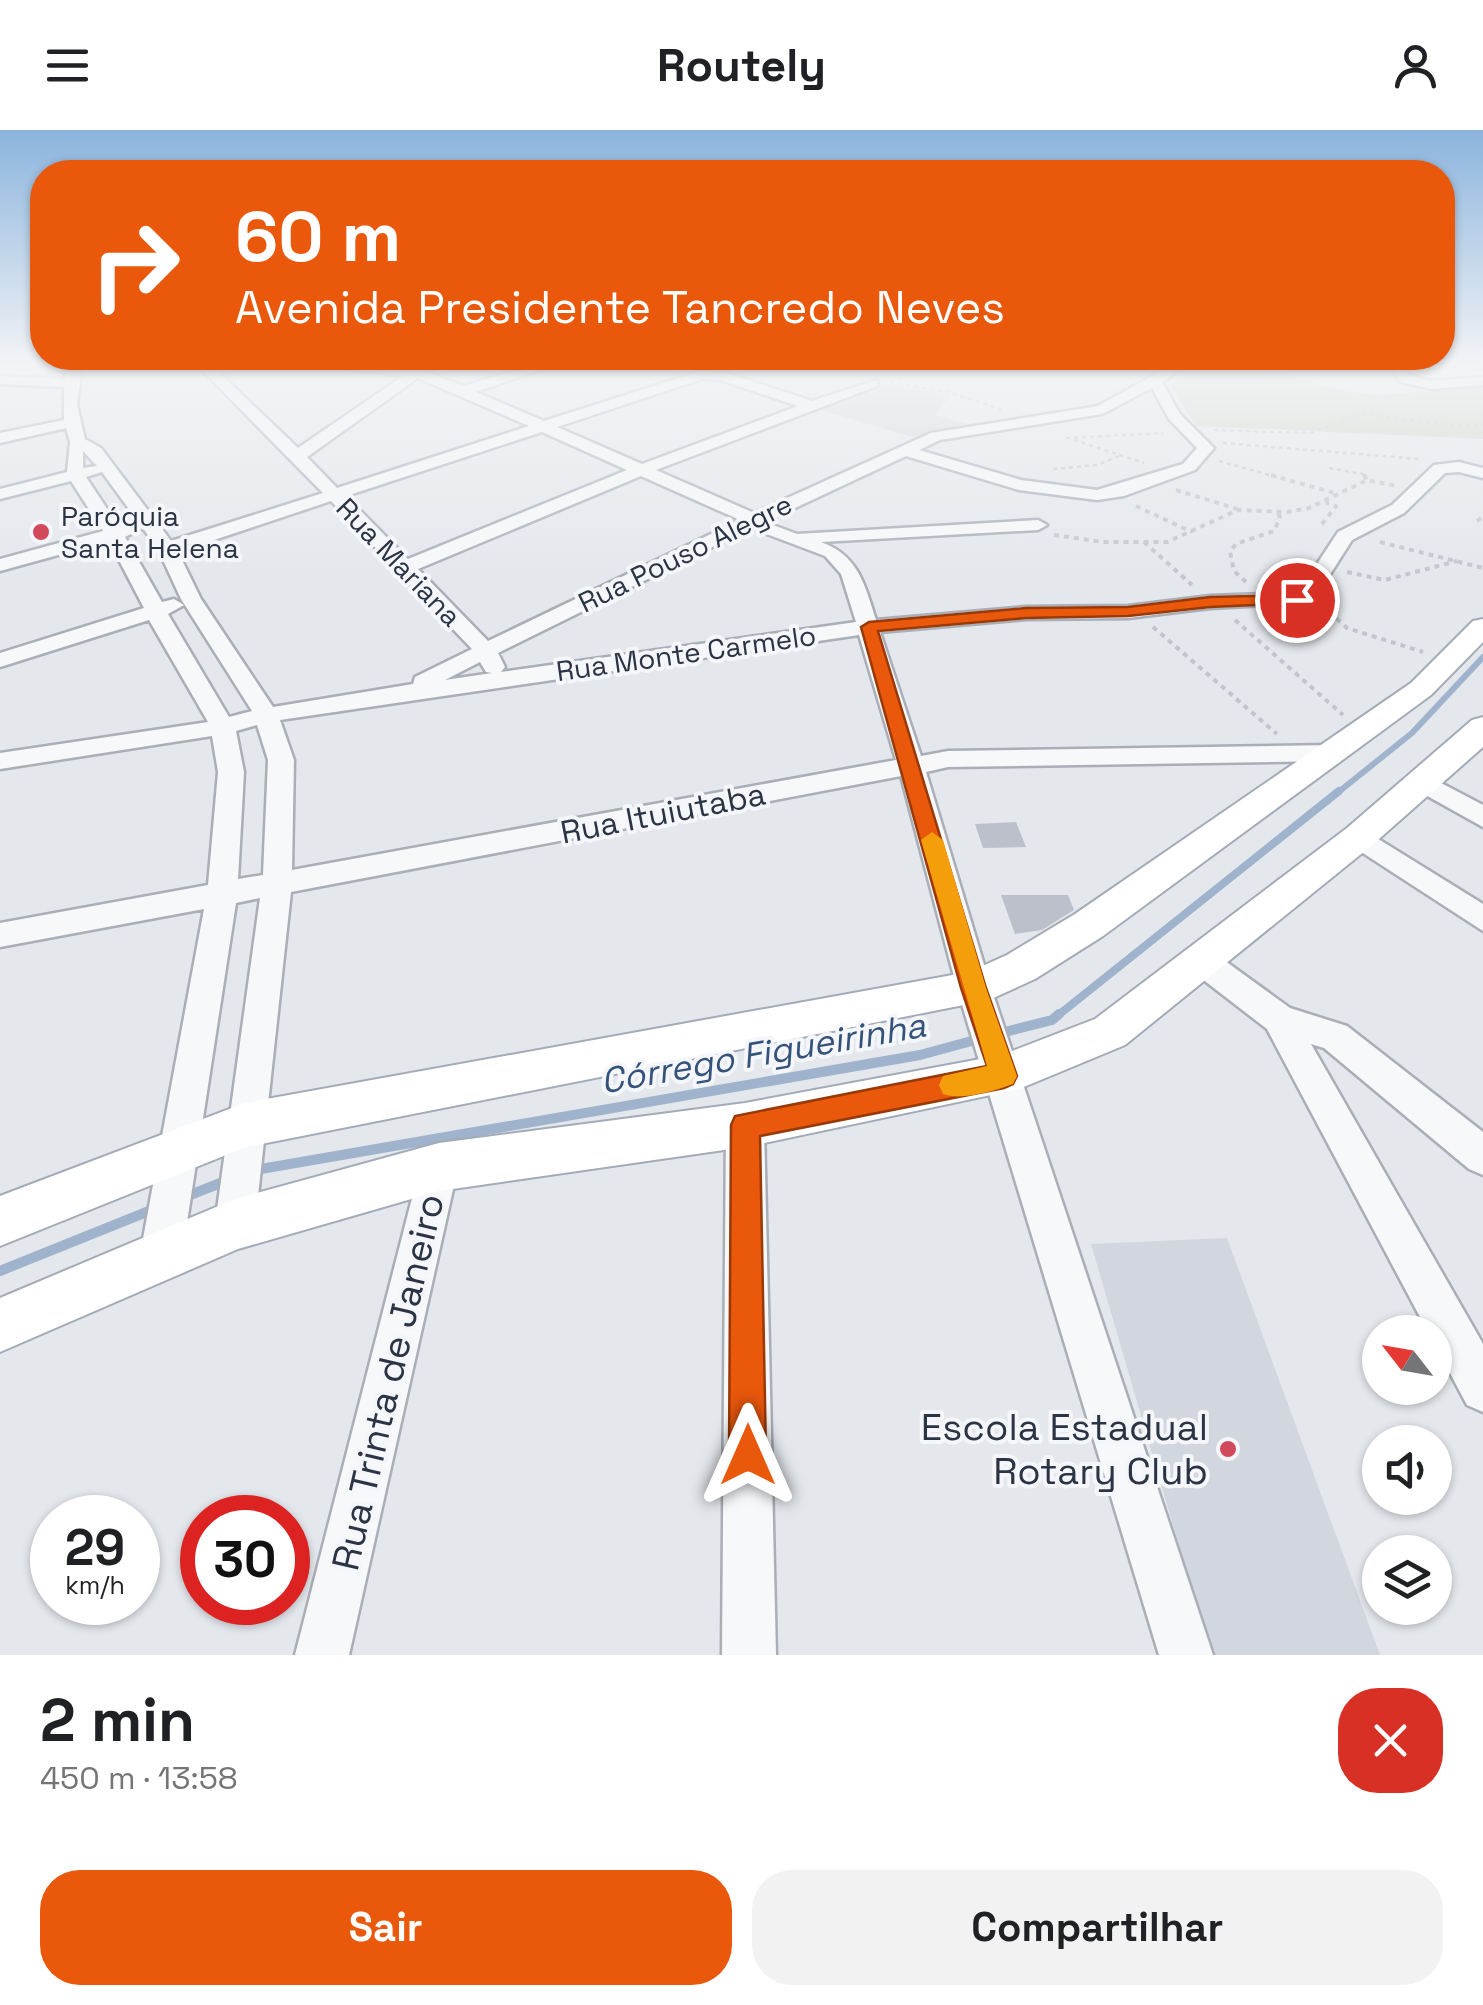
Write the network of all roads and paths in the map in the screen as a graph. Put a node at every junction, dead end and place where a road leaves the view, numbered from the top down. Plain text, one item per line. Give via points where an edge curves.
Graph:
1 (70, 437) edge
2 (78, 437) edge
3 (278, 437) edge
4 (324, 437) edge
5 (509, 437) edge
6 (566, 437) edge
7 (726, 437) edge
8 (933, 437) edge
9 (999, 437) edge
10 (1193, 437) edge
11 (1258, 437) edge
12 (1044, 438) dead end
13 (1197, 442) junction
14 (904, 450) junction
15 (1122, 455) junction
16 (297, 456) junction
17 (1435, 464) junction
18 (1366, 465) dead end
19 (108, 467) junction
20 (1330, 468) dead end
21 (1040, 469) dead end
22 (638, 470) junction
23 (1175, 472) junction
24 (1483, 473) edge
25 (76, 475) junction
26 (1365, 477) junction
27 (1150, 481) junction
28 (1401, 488) dead end
29 (1116, 493) junction
30 (0, 494) edge
31 (1340, 494) junction
32 (336, 497) junction
33 (1324, 502) junction
34 (1238, 510) junction
35 (1334, 510) junction
36 (1277, 511) junction
37 (1343, 513) dead end
38 (1483, 518) edge
39 (753, 519) junction
40 (1477, 521) dead end
41 (1322, 524) dead end
42 (149, 525) junction
43 (1038, 525) joint
44 (1192, 532) junction
45 (114, 534) junction
46 (1348, 534) junction
47 (796, 537) junction
48 (1144, 542) junction
49 (168, 550) junction
50 (1458, 561) junction
51 (0, 565) edge
52 (404, 568) junction
53 (1324, 568) junction
54 (1483, 568) edge
55 (1255, 590) dead end
56 (1310, 592) junction
57 (1205, 598) junction
58 (191, 599) junction
59 (155, 611) junction
60 (1136, 611) junction
61 (869, 627) junction
62 (1483, 627) edge
63 (484, 650) junction
64 (1452, 658) junction
65 (0, 660) edge
66 (501, 678) junction
67 (403, 693) junction
68 (266, 716) junction
69 (1368, 726) junction
70 (223, 727) junction
71 (1480, 735) edge
72 (1315, 753) junction
73 (0, 761) edge
74 (911, 766) junction
75 (1422, 782) junction
76 (1483, 817) edge
77 (1359, 837) junction
78 (277, 885) junction
79 (222, 894) junction
80 (1483, 919) edge
81 (0, 934) edge
82 (1199, 958) junction
83 (974, 988) junction
84 (1279, 1018) junction
85 (997, 1056) junction
86 (244, 1125) junction
87 (746, 1125) junction
88 (181, 1149) junction
89 (1483, 1156) edge
90 (439, 1167) junction
91 (0, 1221) edge
92 (235, 1224) junction
93 (161, 1255) junction
94 (2, 1327) edge
95 (1483, 1390) edge
96 (322, 1655) edge
97 (749, 1655) edge
98 (1186, 1655) edge

1 - 25 street
2 - 19 street
3 - 16 street, Rua Mariana
4 - 16 street
5 - 32 street
6 - 22 street
7 - 22 street
8 - 14 street, Rua Pouso Alegre
9 - 12 street
10 - 13 street
11 - 13 path
13 - 15 path via 1066,438
13 - 17 path via 1346,449
13 - 23 street
13 - 31 path
14 - 29 street via 1052,492
14 - 39 street, Rua Pouso Alegre
15 - 21 path via 1087,467
15 - 23 path
16 - 32 street, Rua Mariana
17 - 24 street
17 - 46 street via 1398,509
18 - 26 path via 1360,472
19 - 25 street
19 - 42 street
20 - 26 path
22 - 39 street
22 - 52 street
23 - 27 street
25 - 30 street
25 - 45 street
26 - 28 path
26 - 31 path
27 - 29 street
27 - 34 path
29 - 44 path
31 - 33 path
32 - 49 street
32 - 52 street, Rua Mariana
33 - 35 path
33 - 36 path
34 - 36 path
34 - 44 path
35 - 37 path
35 - 41 path
36 - 55 path via 1274,531 1230,552 1234,571
38 - 40 path
39 - 47 street
39 - 63 street, Rua Pouso Alegre
42 - 45 street
42 - 49 street
43 - 47 street
43 - 48 path via 1068,539
44 - 48 path
45 - 51 street
45 - 59 street
46 - 50 path
46 - 53 street
47 - 61 street via 832,552 851,573
48 - 57 path
49 - 58 street
50 - 53 path via 1386,580
50 - 54 path
52 - 63 street, Rua Mariana
53 - 56 street
56 - 57 street, Rua Monte Carmelo via 1278,602
56 - 64 path via 1348,628
57 - 60 street, Rua Monte Carmelo
57 - 69 path via 1264,642 1318,696
58 - 59 street
58 - 68 street
59 - 65 street
59 - 70 street
60 - 61 street, Rua Monte Carmelo
60 - 72 path
61 - 66 street, Rua Monte Carmelo
61 - 74 street
62 - 64 main road
63 - 66 street, Rua Mariana
63 - 67 street, Rua Pouso Alegre
64 - 69 main road
66 - 67 street, Rua Monte Carmelo
67 - 68 street, Rua Monte Carmelo
68 - 70 street, Rua Monte Carmelo
68 - 78 street via 282,760
69 - 72 main road
70 - 73 street, Rua Monte Carmelo
70 - 79 street via 231,772
71 - 75 main road
72 - 74 street, Rua Ituiutaba via 995,757
72 - 83 main road via 1089,924
74 - 78 street, Rua Ituiutaba
74 - 83 street
75 - 76 street
75 - 77 main road
77 - 80 street
77 - 82 main road
78 - 79 street, Rua Ituiutaba
78 - 86 street
79 - 81 street, Rua Ituiutaba
79 - 88 street
82 - 84 street
82 - 85 main road via 1110,1032
83 - 85 street
83 - 86 main road
84 - 89 street via 1335,1037
84 - 95 street
85 - 87 main road
85 - 98 street
86 - 88 main road
86 - 92 street
87 - 90 main road
87 - 97 street
88 - 91 main road
88 - 93 street
90 - 92 main road
90 - 96 street, Rua Trinta de Janeiro
92 - 93 main road
93 - 94 main road

